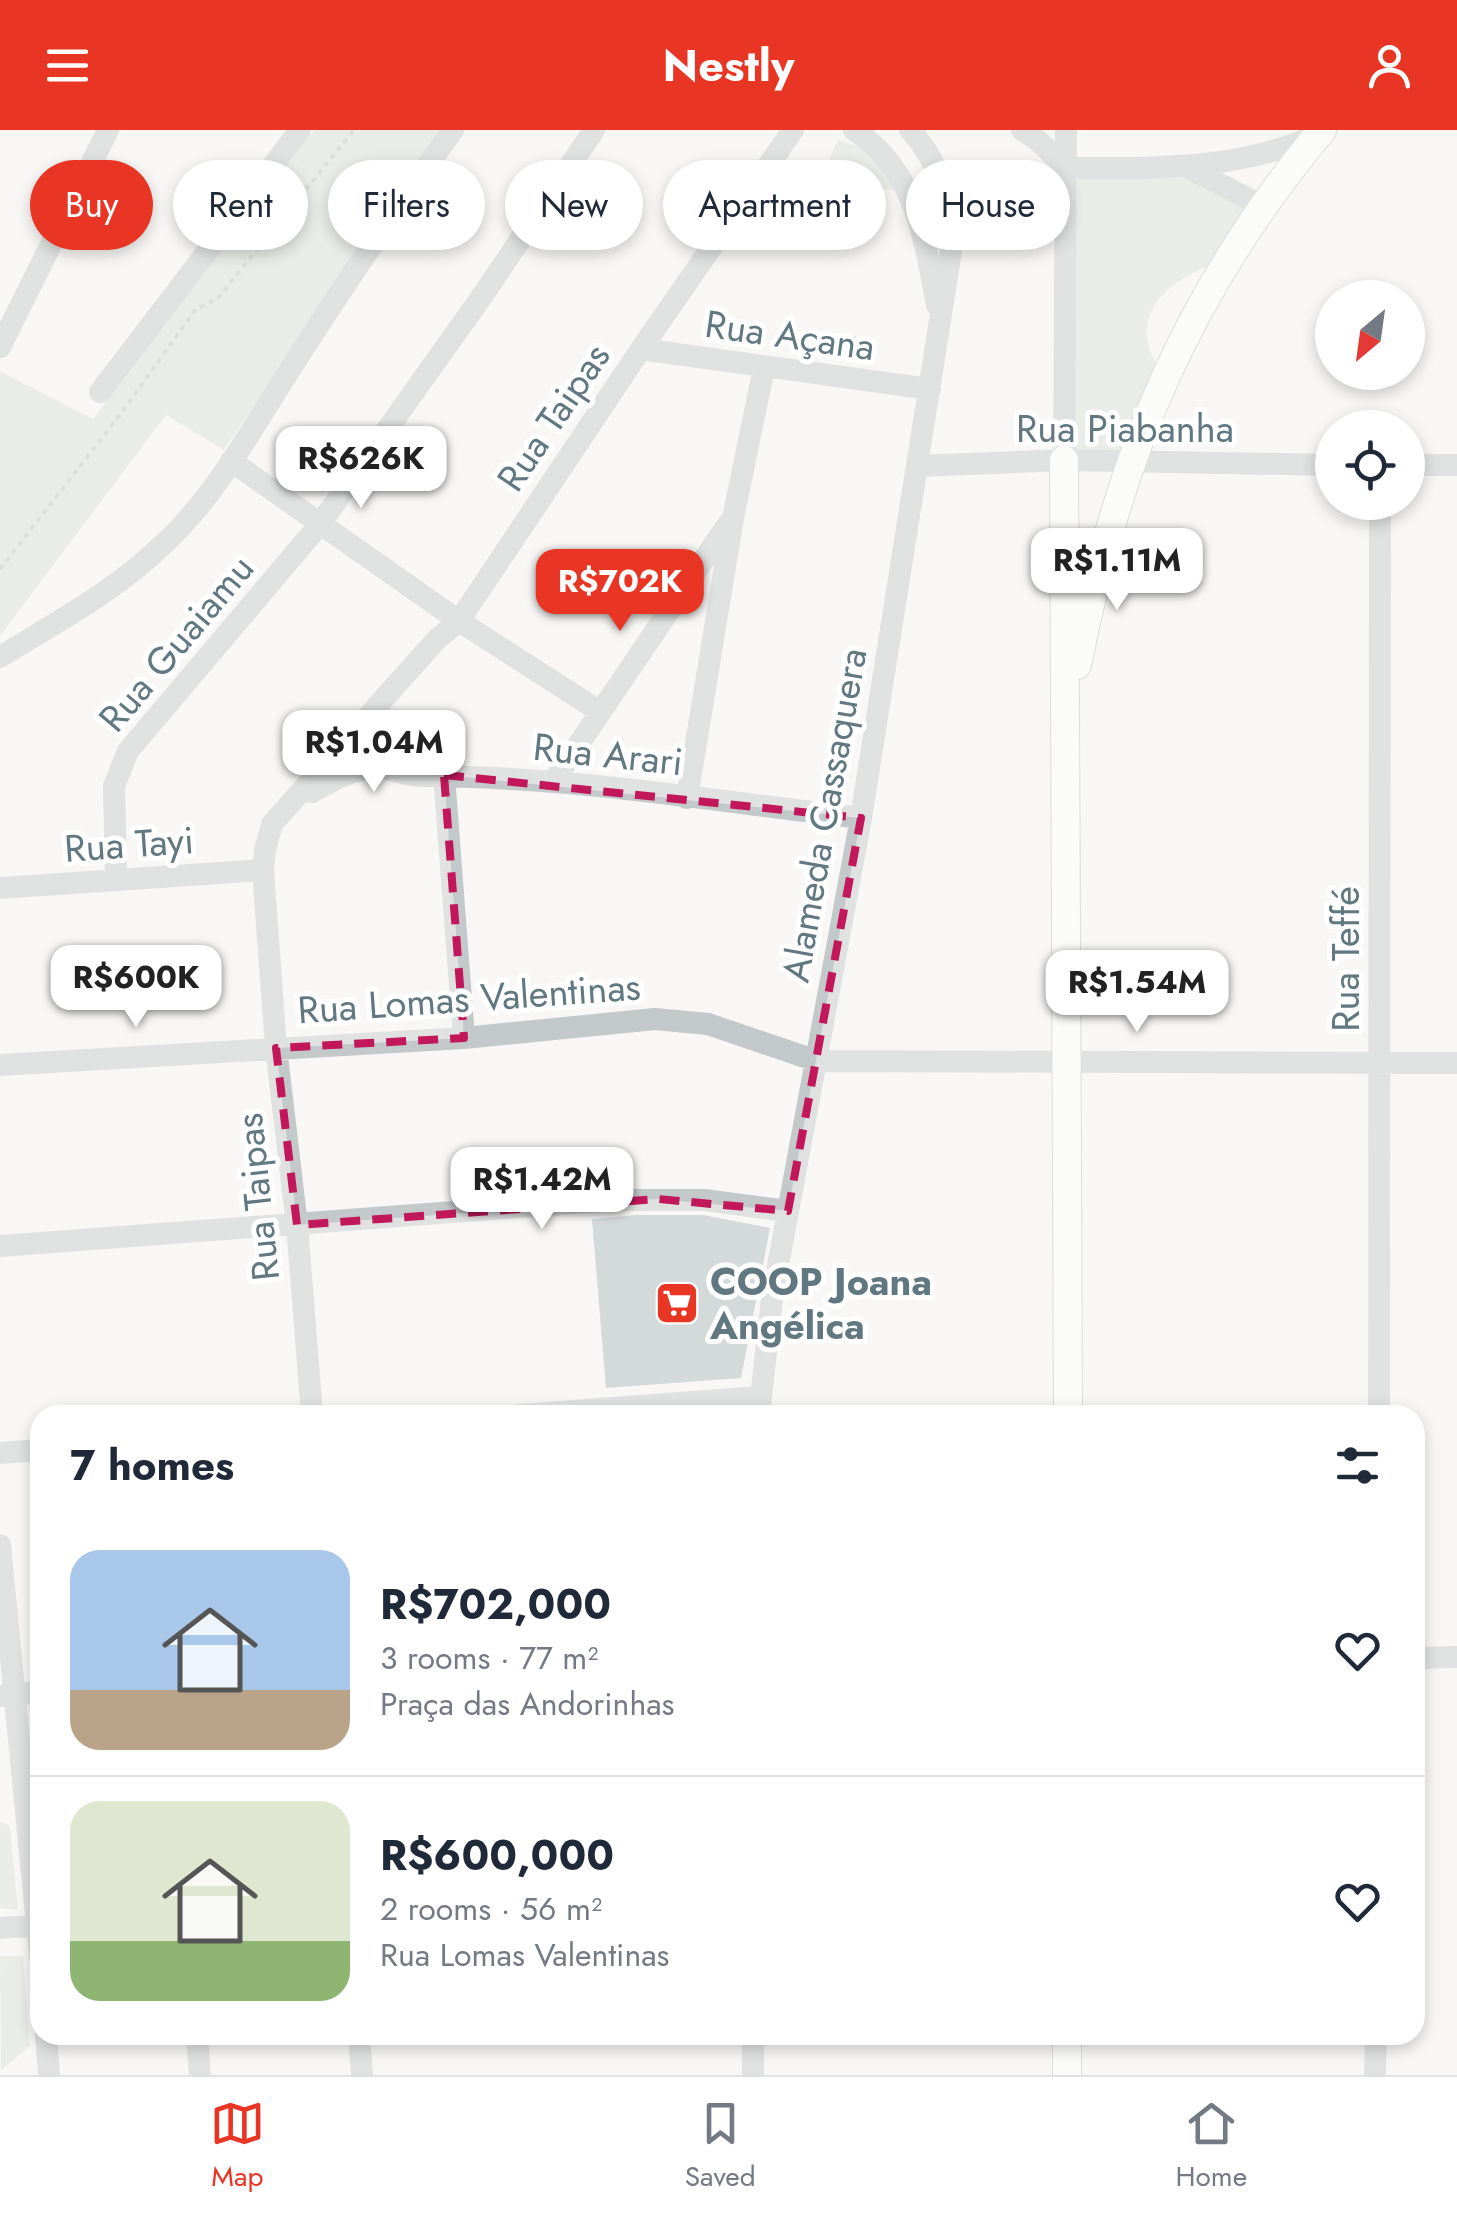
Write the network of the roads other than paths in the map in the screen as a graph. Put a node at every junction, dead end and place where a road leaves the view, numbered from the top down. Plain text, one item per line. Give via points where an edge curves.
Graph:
1 (108, 130) edge
2 (300, 130) edge
3 (453, 130) edge
4 (594, 130) edge
5 (793, 130) edge
6 (854, 130) edge
7 (1022, 130) edge
8 (1066, 130) edge
9 (915, 131) edge
10 (1320, 132) edge
11 (876, 146) junction
12 (930, 160) edge
13 (1058, 160) edge
14 (1067, 160) edge
15 (1185, 166) junction
16 (1070, 168) edge
17 (1263, 206) junction
18 (949, 250) edge
19 (1065, 250) edge
20 (940, 321) junction
21 (0, 347) edge
22 (640, 349) junction
23 (764, 368) junction
24 (930, 389) junction
25 (100, 392) dead end
26 (1064, 460) junction
27 (232, 461) junction
28 (1129, 462) junction
29 (1315, 465) edge
30 (1425, 465) edge
31 (1457, 465) edge
32 (918, 466) junction
33 (733, 518) junction
34 (1380, 520) edge
35 (320, 524) junction
36 (459, 621) junction
37 (0, 656) edge
38 (599, 711) junction
39 (1064, 756) junction
40 (444, 775) junction
41 (554, 782) junction
42 (687, 798) junction
43 (296, 801) junction
44 (860, 818) junction
45 (263, 870) junction
46 (116, 879) junction
47 (0, 888) edge
48 (464, 1038) junction
49 (276, 1048) junction
50 (1066, 1060) junction
51 (817, 1061) junction
52 (1457, 1063) edge
53 (1380, 1064) junction
54 (0, 1065) edge
55 (788, 1211) junction
56 (297, 1225) junction
57 (0, 1246) edge
58 (311, 1405) edge
59 (759, 1405) edge
60 (1068, 1405) edge
61 (1379, 1405) edge
62 (30, 1451) edge
63 (0, 1453) edge
64 (0, 1545) edge
65 (1457, 1657) edge
66 (1425, 1658) edge
67 (8, 1695) edge
68 (30, 1858) edge
69 (30, 1926) edge
70 (0, 1928) edge
71 (47, 2045) edge
72 (198, 2045) edge
73 (360, 2045) edge
74 (753, 2045) edge
75 (1067, 2045) edge
76 (1376, 2045) edge
77 (49, 2075) edge
78 (200, 2075) edge
79 (362, 2075) edge
80 (754, 2075) edge
81 (1066, 2075) edge
82 (1375, 2075) edge

1 - 21 street
2 - 25 street
3 - 27 street via 370,245
4 - 35 street, Rua Guaiamu
5 - 22 street, Rua Taipas
6 - 11 street
7 - 13 street
8 - 14 street
9 - 11 street
9 - 12 street
10 - 15 street via 1257,158
10 - 17 main road
11 - 20 street via 912,198
15 - 16 street
15 - 17 street
17 - 28 main road via 1194,318
18 - 20 street, Alameda Cassaquera
19 - 26 street
20 - 24 street, Alameda Cassaquera
22 - 23 street, Rua Açana
22 - 36 street, Rua Taipas
23 - 24 street, Rua Açana
23 - 33 street
24 - 32 street, Alameda Cassaquera
26 - 28 street, Rua Piabanha
26 - 32 street, Rua Piabanha
26 - 39 main road
27 - 35 street
27 - 37 street via 138,567
28 - 29 street, Rua Piabanha
28 - 39 main road via 1087,615
30 - 31 street
32 - 44 street, Alameda Cassaquera
33 - 38 street
33 - 42 street
34 - 53 street, Rua Teffé
35 - 36 street
35 - 46 street, Rua Guaiamu via 128,751 114,786
36 - 38 street
36 - 43 street, Rua Taipas
38 - 41 street
39 - 50 main road
40 - 41 street, Rua Arari
40 - 43 street, Rua Arari via 354,772
40 - 48 street
41 - 42 street, Rua Arari
42 - 44 street, Rua Arari
43 - 45 street, Rua Taipas via 272,824
44 - 51 street, Alameda Cassaquera
45 - 46 street, Rua Tayi
45 - 49 street, Rua Taipas
46 - 47 street, Rua Tayi
48 - 49 street, Rua Lomas Valentinas
48 - 51 street, Rua Lomas Valentinas via 684,1020
49 - 54 street, Rua Lomas Valentinas
49 - 56 street, Rua Taipas
50 - 51 street, Rua Lomas Valentinas
50 - 53 street, Rua Lomas Valentinas
50 - 60 main road
51 - 55 street, Alameda Cassaquera
52 - 53 street, Rua Lomas Valentinas
53 - 61 street, Rua Teffé
55 - 56 street via 658,1198
55 - 59 street, Alameda Cassaquera
56 - 57 street
56 - 58 street, Rua Taipas
62 - 63 street
64 - 67 street
65 - 66 street
67 - 68 street
69 - 70 street
71 - 77 street
72 - 78 street
73 - 79 street
74 - 80 street
75 - 81 main road
76 - 82 street

